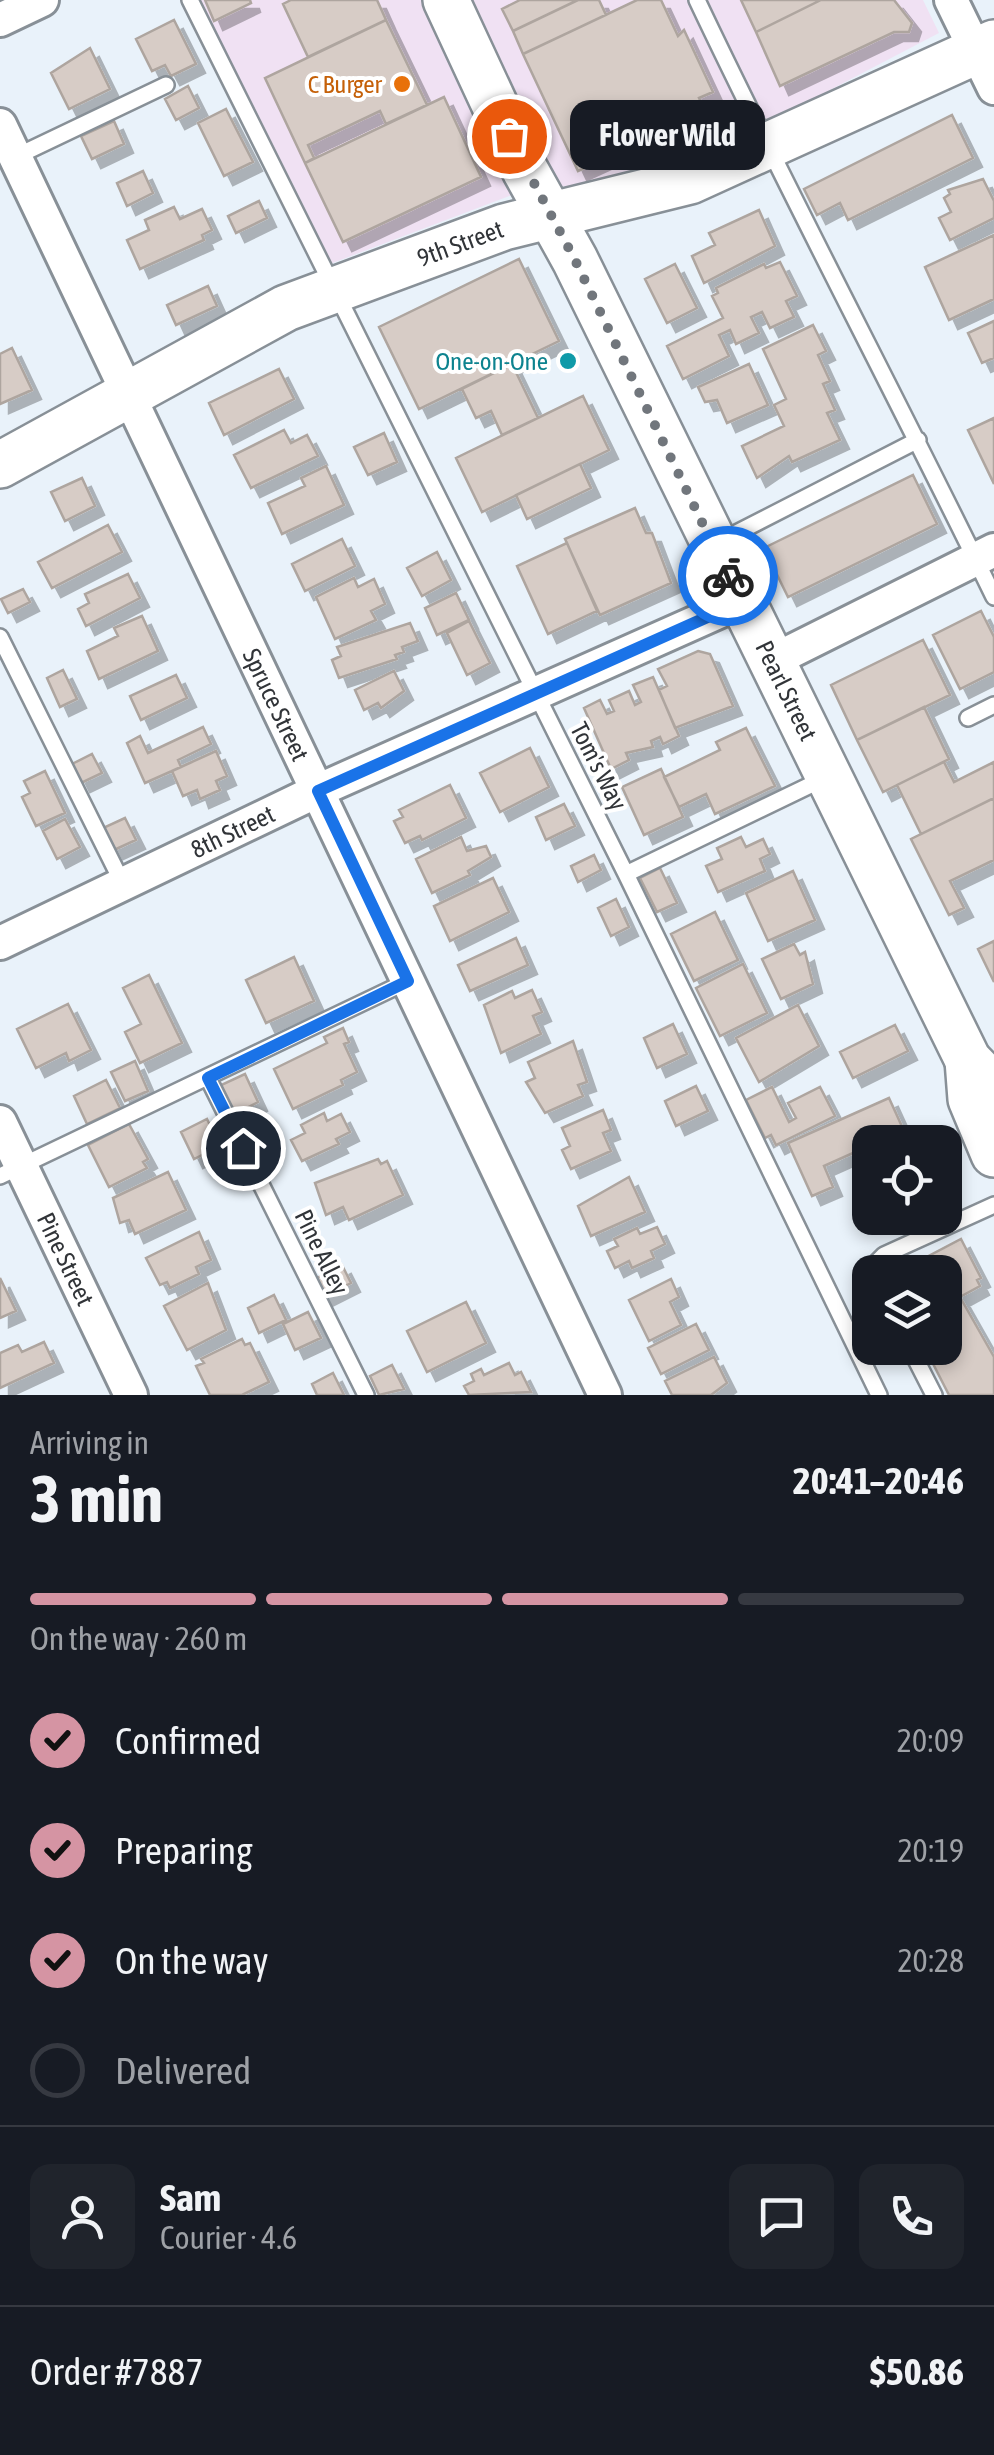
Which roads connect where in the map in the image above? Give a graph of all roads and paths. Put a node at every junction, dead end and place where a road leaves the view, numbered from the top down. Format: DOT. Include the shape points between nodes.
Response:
graph roads {
  1 [pos="42,0"];
  2 [pos="190,0"];
  3 [pos="446,0"];
  4 [pos="698,0"];
  5 [pos="951,0"];
  6 [pos="0,20"];
  7 [pos="988,61"];
  8 [pos="166,85"];
  9 [pos="0,125"];
  10 [pos="767,149"];
  11 [pos="15,157"];
  12 [pos="553,215"];
  13 [pos="333,289"];
  14 [pos="128,394"];
  15 [pos="918,440"];
  16 [pos="0,465"];
  17 [pos="713,545"];
  18 [pos="985,554"];
  19 [pos="994,597"];
  20 [pos="741,602"];
  21 [pos="0,637"];
  22 [pos="772,661"];
  23 [pos="536,695"];
  24 [pos="994,705"];
  25 [pos="968,718"];
  26 [pos="829,776"];
  27 [pos="318,791"];
  28 [pos="626,874"];
  29 [pos="123,884"];
  30 [pos="0,943"];
  31 [pos="408,981"];
  32 [pos="985,1067"];
  33 [pos="208,1078"];
  34 [pos="0,1122"];
  35 [pos="994,1154"];
  36 [pos="10,1170"];
  37 [pos="994,1205"];
  38 [pos="884,1255"];
  39 [pos="919,1365"];
  40 [pos="131,1395"];
  41 [pos="366,1395"];
  42 [pos="605,1395"];
  43 [pos="879,1395"];
  44 [pos="934,1395"];
  1 -- 6 [label="street"];
  2 -- 13 [label="lane, Tom's Way"];
  3 -- 12 [label="street, Pearl Street" via="525,170"];
  4 -- 10 [label="lane"];
  5 -- 7 [label="street"];
  7 -- 10 [label="street, 9th Street"];
  8 -- 11 [label="lane"];
  9 -- 11 [label="street, Spruce Street"];
  10 -- 12 [label="street, 9th Street" via="690,181"];
  10 -- 15 [label="lane"];
  11 -- 14 [label="street, Spruce Street"];
  12 -- 13 [label="street, 9th Street"];
  12 -- 17 [label="street, Pearl Street"];
  13 -- 14 [label="street, 9th Street"];
  13 -- 23 [label="lane, Tom's Way"];
  14 -- 16 [label="street, 9th Street"];
  14 -- 27 [label="street, Spruce Street"];
  15 -- 17 [label="lane"];
  15 -- 18 [label="lane"];
  17 -- 20 [label="street, Pearl Street"];
  18 -- 19 [label="lane"];
  18 -- 22 [label="street"];
  20 -- 22 [label="street, Pearl Street"];
  20 -- 23 [label="street, 8th Street"];
  21 -- 29 [label="lane"];
  22 -- 26 [label="street, Pearl Street"];
  23 -- 27 [label="street, 8th Street"];
  23 -- 28 [label="lane, Tom's Way"];
  24 -- 25 [label="lane"];
  26 -- 28 [label="lane"];
  26 -- 32 [label="street, Pearl Street"];
  27 -- 29 [label="street, 8th Street"];
  27 -- 31 [label="street, Spruce Street"];
  28 -- 43 [label="lane, Tom's Way"];
  29 -- 30 [label="street, 8th Street"];
  31 -- 33 [label="lane"];
  31 -- 42 [label="street, Spruce Street"];
  32 -- 35 [label="street, Pearl Street" via="970,1099"];
  33 -- 36 [label="lane"];
  33 -- 41 [label="lane, Pine Alley"];
  34 -- 36 [label="street, Pine Street"];
  36 -- 40 [label="street, Pine Street"];
  37 -- 38 [label="lane"];
  39 -- 44 [label="lane"];
}
